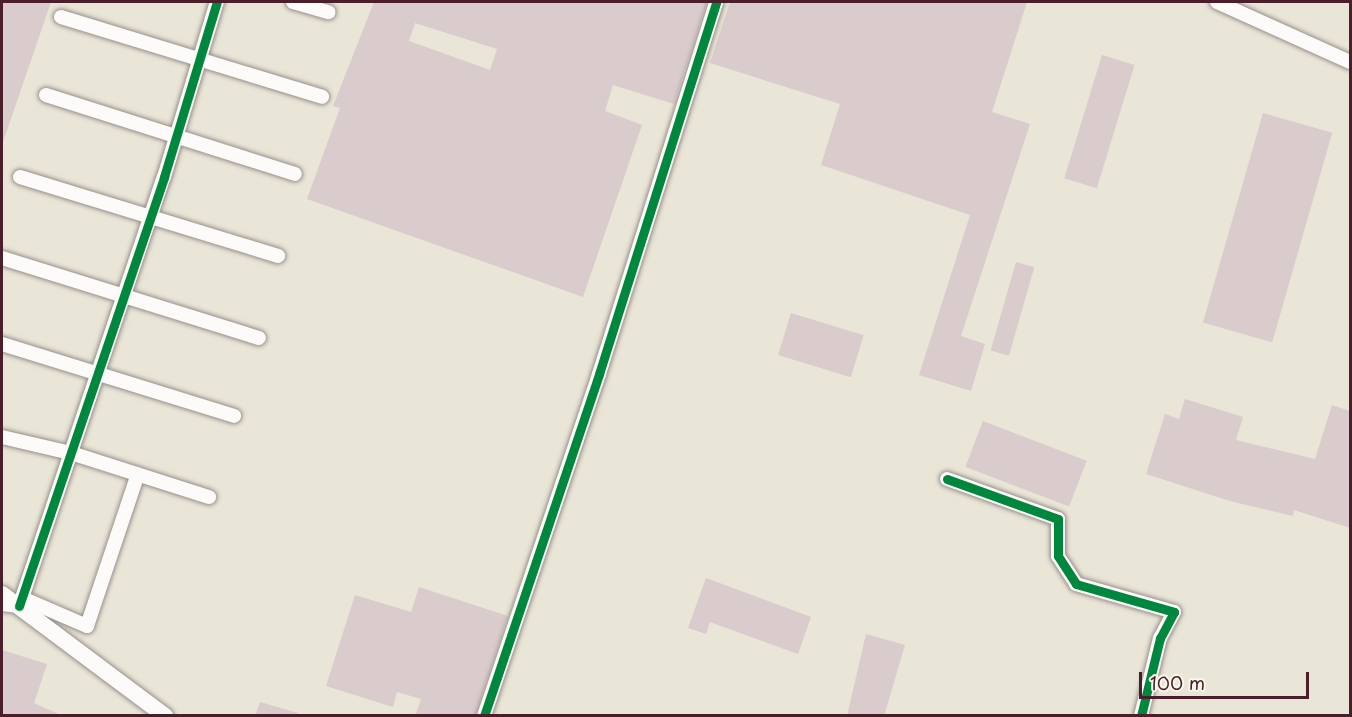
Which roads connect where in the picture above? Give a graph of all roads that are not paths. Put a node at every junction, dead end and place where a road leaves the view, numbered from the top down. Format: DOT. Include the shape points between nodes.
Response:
graph roads {
  1 [pos="217,2"];
  2 [pos="293,2"];
  3 [pos="716,2"];
  4 [pos="1217,2"];
  5 [pos="329,12"];
  6 [pos="61,16"];
  7 [pos="200,58"];
  8 [pos="1350,62"];
  9 [pos="46,95"];
  10 [pos="322,97"];
  11 [pos="176,138"];
  12 [pos="295,174"];
  13 [pos="20,177"];
  14 [pos="150,216"];
  15 [pos="278,256"];
  16 [pos="2,258"];
  17 [pos="124,296"];
  18 [pos="260,338"];
  19 [pos="2,344"];
  20 [pos="98,373"];
  21 [pos="234,416"];
  22 [pos="2,436"];
  23 [pos="71,453"];
  24 [pos="138,474"];
  25 [pos="947,479"];
  26 [pos="209,496"];
  27 [pos="2,585"];
  28 [pos="2,594"];
  29 [pos="20,602"];
  30 [pos="2,604"];
  31 [pos="165,716"];
  32 [pos="484,716"];
  33 [pos="1141,716"];
  1 -- 7 [label="street"];
  2 -- 5 [label="street"];
  3 -- 32 [label="street" via="599,374"];
  4 -- 8 [label="street"];
  6 -- 7 [label="street"];
  7 -- 10 [label="street"];
  7 -- 11 [label="street"];
  9 -- 11 [label="street"];
  11 -- 12 [label="street"];
  11 -- 14 [label="street"];
  13 -- 14 [label="street"];
  14 -- 15 [label="street"];
  14 -- 17 [label="street"];
  16 -- 17 [label="street"];
  17 -- 18 [label="street"];
  17 -- 20 [label="street"];
  19 -- 20 [label="street"];
  20 -- 21 [label="street"];
  20 -- 23 [label="street"];
  22 -- 23 [label="street"];
  23 -- 24 [label="street"];
  23 -- 29 [label="street"];
  24 -- 26 [label="street"];
  24 -- 29 [label="street" via="87,626"];
  25 -- 33 [label="street" via="1058,519 1058,556 1076,584 1174,612 1160,638"];
  27 -- 29 [label="street"];
  28 -- 29 [label="street"];
  29 -- 30 [label="street"];
  29 -- 31 [label="street"];
}
